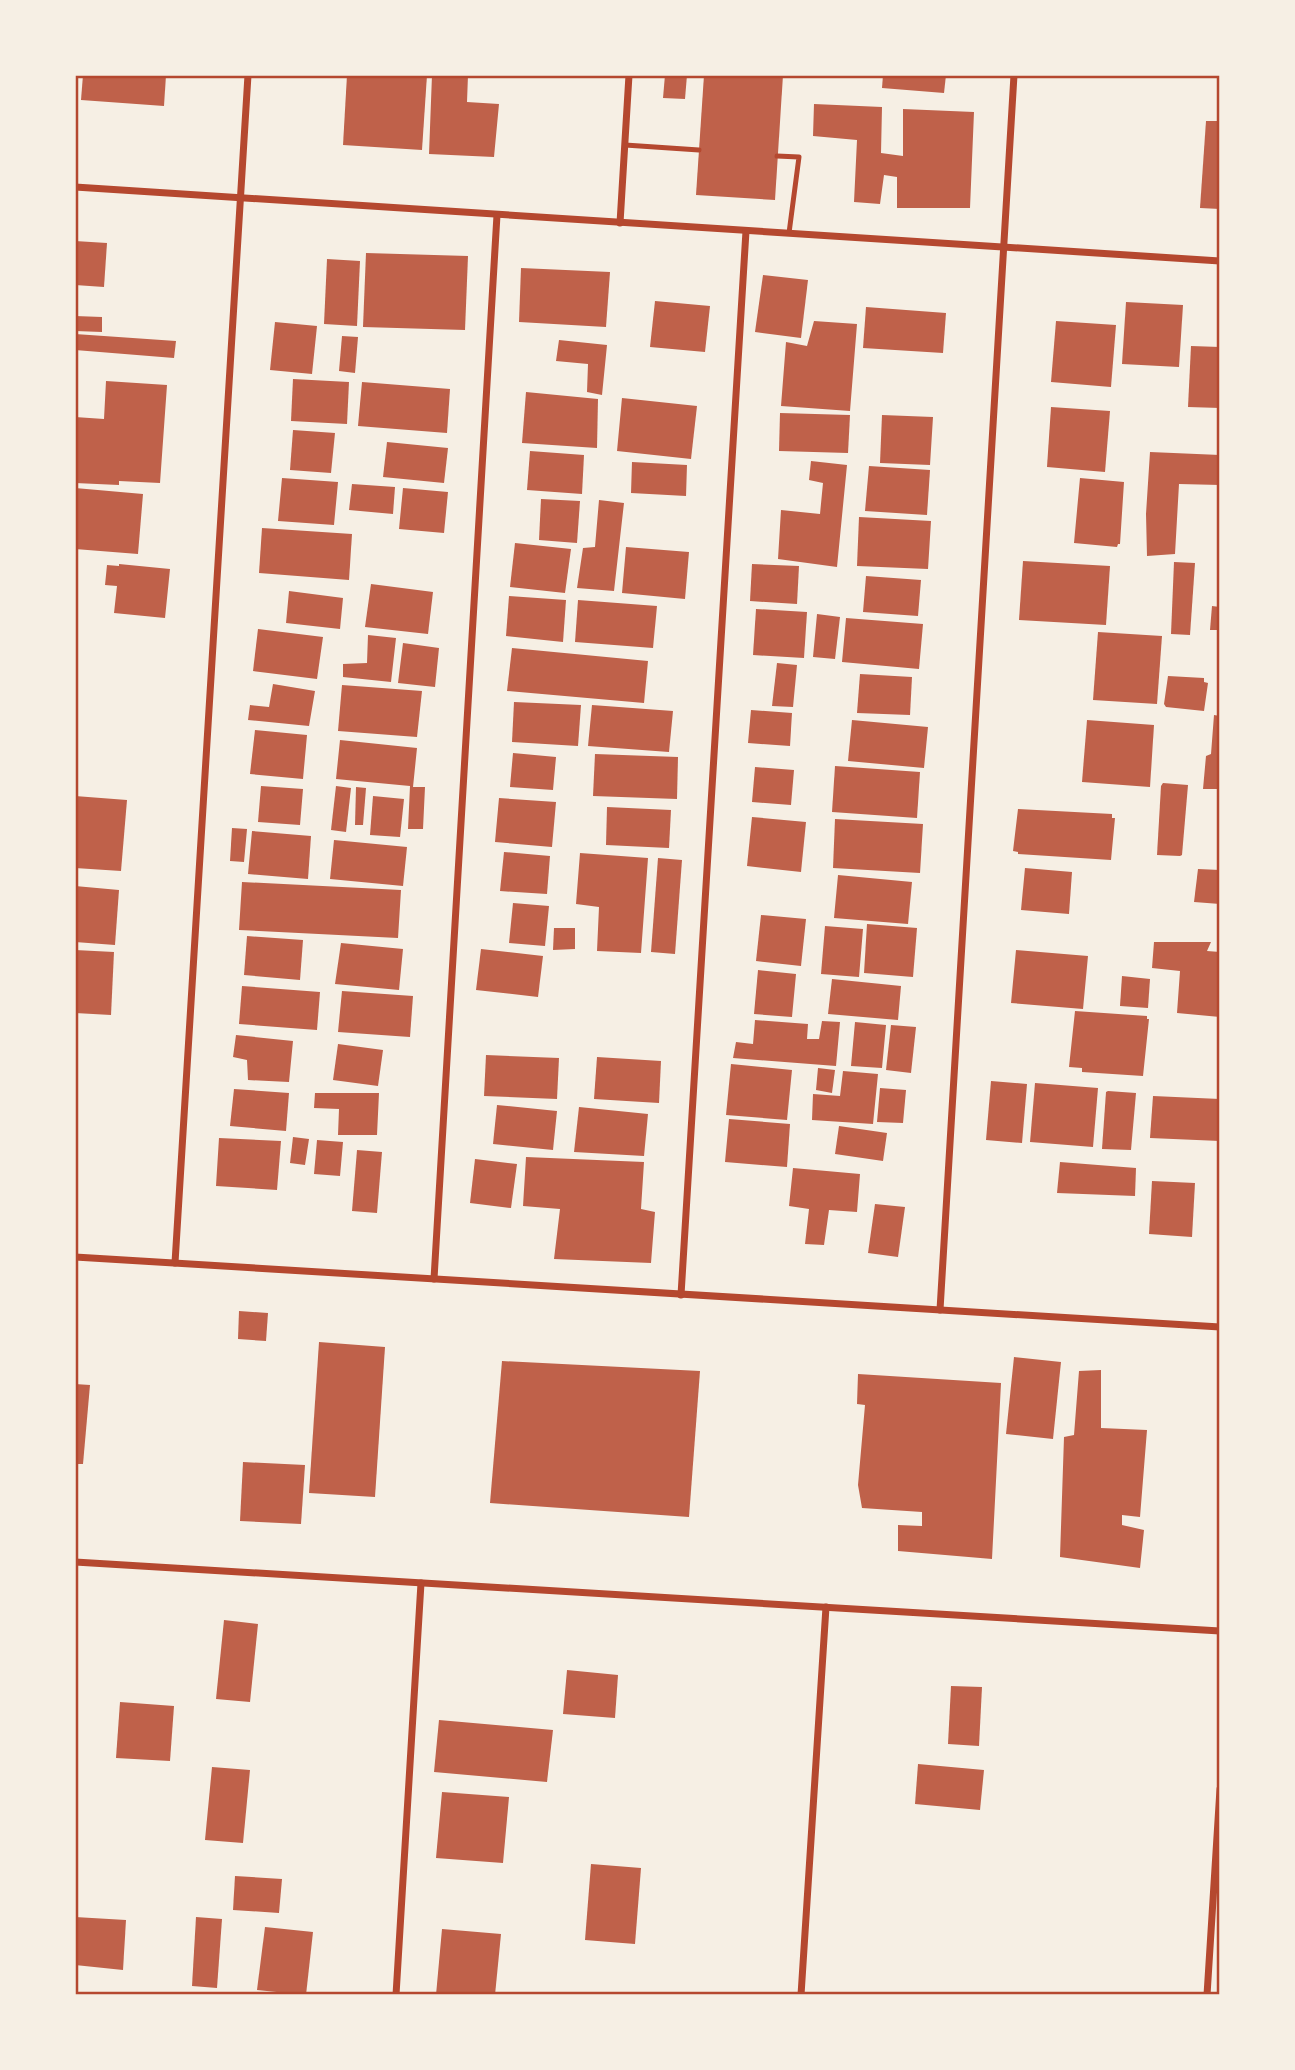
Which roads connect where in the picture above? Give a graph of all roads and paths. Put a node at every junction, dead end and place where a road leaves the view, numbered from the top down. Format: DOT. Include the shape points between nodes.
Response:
graph roads {
  1 [pos="248,75"];
  2 [pos="629,75"];
  3 [pos="1014,75"];
  4 [pos="625,145"];
  5 [pos="699,150"];
  6 [pos="777,156"];
  7 [pos="75,187"];
  8 [pos="240,198"];
  9 [pos="497,215"];
  10 [pos="621,223"];
  11 [pos="746,231"];
  12 [pos="789,233"];
  13 [pos="1004,248"];
  14 [pos="1220,261"];
  15 [pos="75,1257"];
  16 [pos="175,1264"];
  17 [pos="435,1279"];
  18 [pos="681,1294"];
  19 [pos="940,1310"];
  20 [pos="1220,1327"];
  21 [pos="75,1562"];
  22 [pos="421,1583"];
  23 [pos="825,1607"];
  24 [pos="1220,1631"];
  25 [pos="1220,1789"];
  26 [pos="396,1995"];
  27 [pos="801,1995"];
  28 [pos="1208,1995"];
  1 -- 8 [label="street"];
  2 -- 4 [label="street"];
  3 -- 13 [label="street"];
  4 -- 5 [label="lane"];
  4 -- 10 [label="street"];
  6 -- 12 [label="lane" via="799,157"];
  7 -- 8 [label="street"];
  8 -- 9 [label="street"];
  8 -- 16 [label="street"];
  9 -- 10 [label="street"];
  9 -- 17 [label="street"];
  10 -- 11 [label="street"];
  11 -- 12 [label="street"];
  11 -- 18 [label="street"];
  12 -- 13 [label="street"];
  13 -- 14 [label="street"];
  13 -- 19 [label="street"];
  15 -- 16 [label="street"];
  16 -- 17 [label="street"];
  17 -- 18 [label="street"];
  18 -- 19 [label="street"];
  19 -- 20 [label="street"];
  21 -- 22 [label="street"];
  22 -- 23 [label="street"];
  22 -- 26 [label="street"];
  23 -- 24 [label="street"];
  23 -- 27 [label="street"];
  25 -- 28 [label="street"];
}
